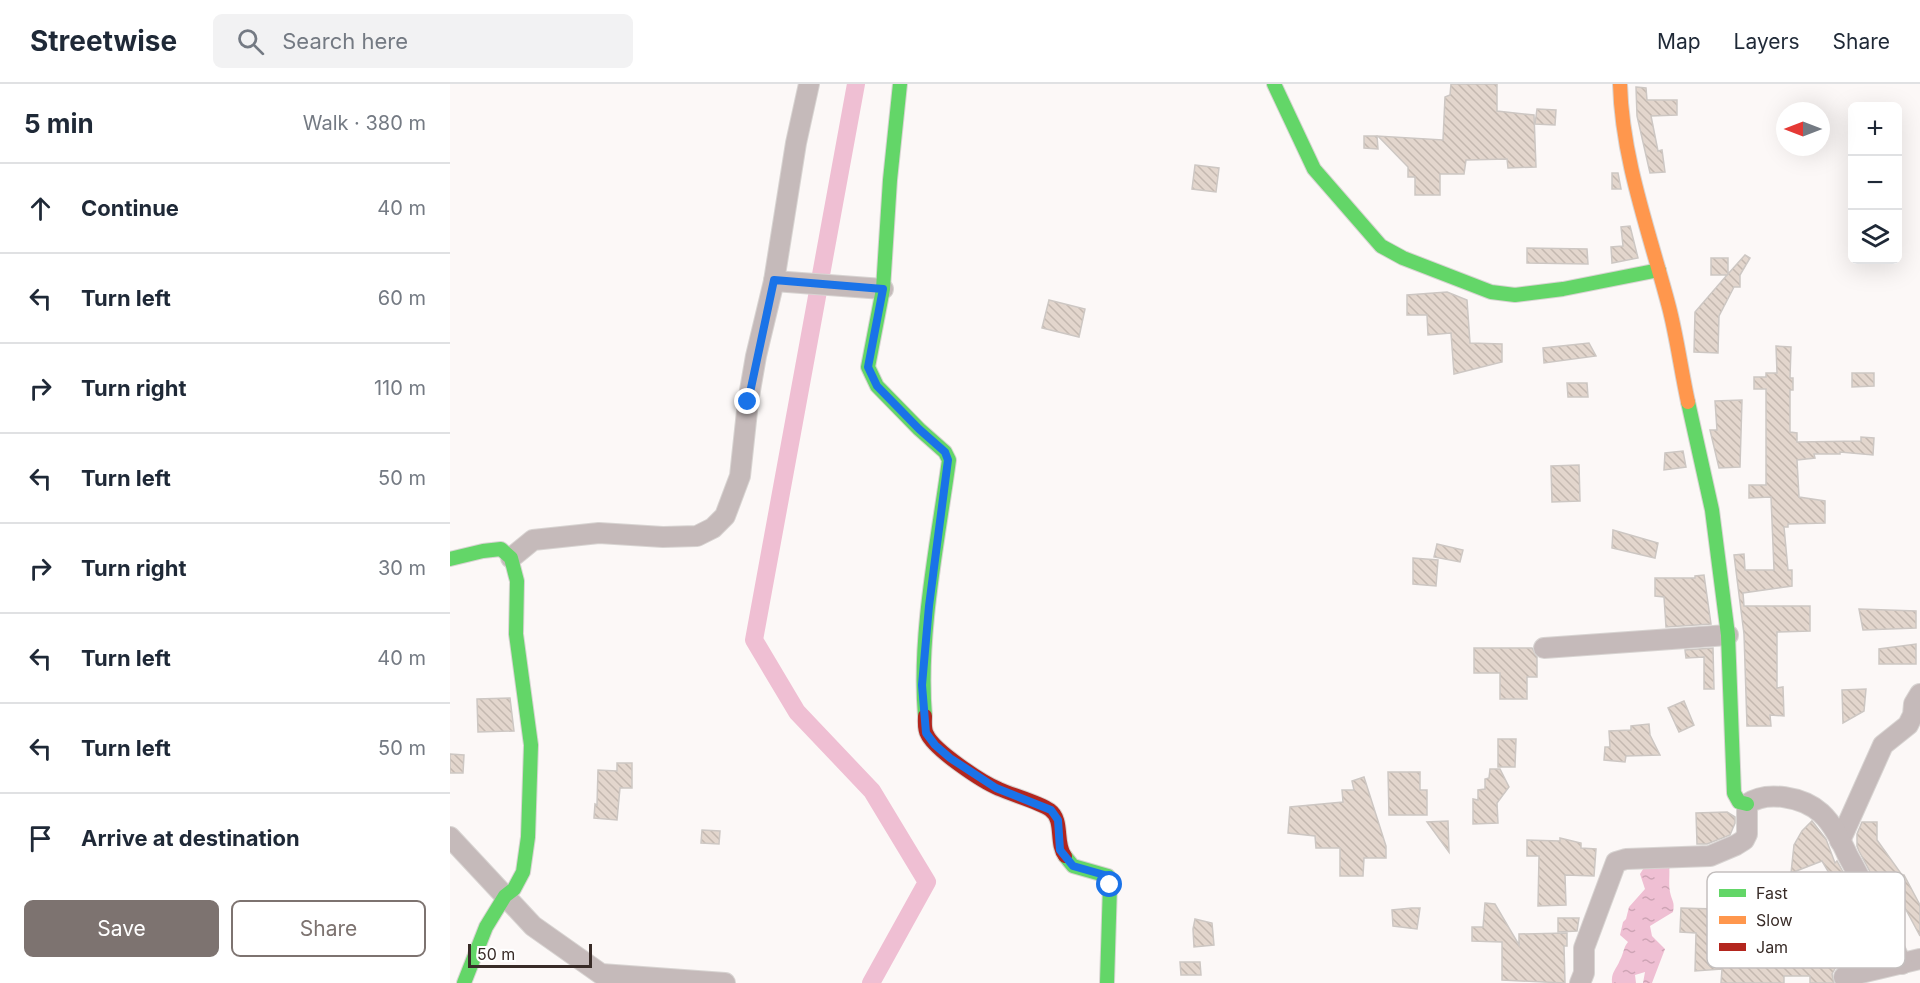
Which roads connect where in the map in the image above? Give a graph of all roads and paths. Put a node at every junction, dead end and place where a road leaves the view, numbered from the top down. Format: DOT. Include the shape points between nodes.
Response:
graph roads {
  1 [pos="809,84"];
  2 [pos="900,84"];
  3 [pos="1274,84"];
  4 [pos="1620,84"];
  5 [pos="1659,270"];
  6 [pos="774,280"];
  7 [pos="883,289"];
  8 [pos="511,558"];
  9 [pos="450,559"];
  10 [pos="1728,636"];
  11 [pos="1544,648"];
  12 [pos="1920,694"];
  13 [pos="1747,804"];
  14 [pos="450,837"];
  15 [pos="1840,841"];
  16 [pos="1858,872"];
  17 [pos="505,896"];
  18 [pos="1884,968"];
  19 [pos="1844,977"];
  20 [pos="464,983"];
  21 [pos="725,983"];
  22 [pos="1107,983"];
  23 [pos="1580,983"];
  1 -- 6 [label="street"];
  2 -- 7 [label="street"];
  3 -- 5 [label="street" via="1314,169 1381,246 1403,258 1491,291 1515,295"];
  4 -- 5 [label="street" via="1621,118"];
  5 -- 10 [label="street" via="1712,510"];
  6 -- 7 [label="street"];
  6 -- 8 [label="street" via="748,402 740,476 725,516 697,536 599,533 533,540"];
  7 -- 22 [label="street" via="868,367 877,386 945,452 948,460 922,685 926,733 950,758 996,788 1051,810 1058,820 1060,850 1073,866 1108,876"];
  8 -- 9 [label="street" via="501,549"];
  8 -- 17 [label="street" via="517,581 516,634 529,720 531,770 523,872"];
  10 -- 11 [label="street"];
  10 -- 13 [label="street" via="1734,793 1739,802"];
  12 -- 15 [label="street" via="1908,725 1882,745"];
  13 -- 15 [label="street" via="1773,796 1809,805 1826,819"];
  13 -- 23 [label="street" via="1747,834 1736,845 1710,856 1616,862 1584,948"];
  14 -- 17 [label="street"];
  15 -- 16 [label="street"];
  17 -- 20 [label="street" via="486,927"];
  17 -- 21 [label="street" via="533,926 601,974"];
  18 -- 19 [label="street"];
}
